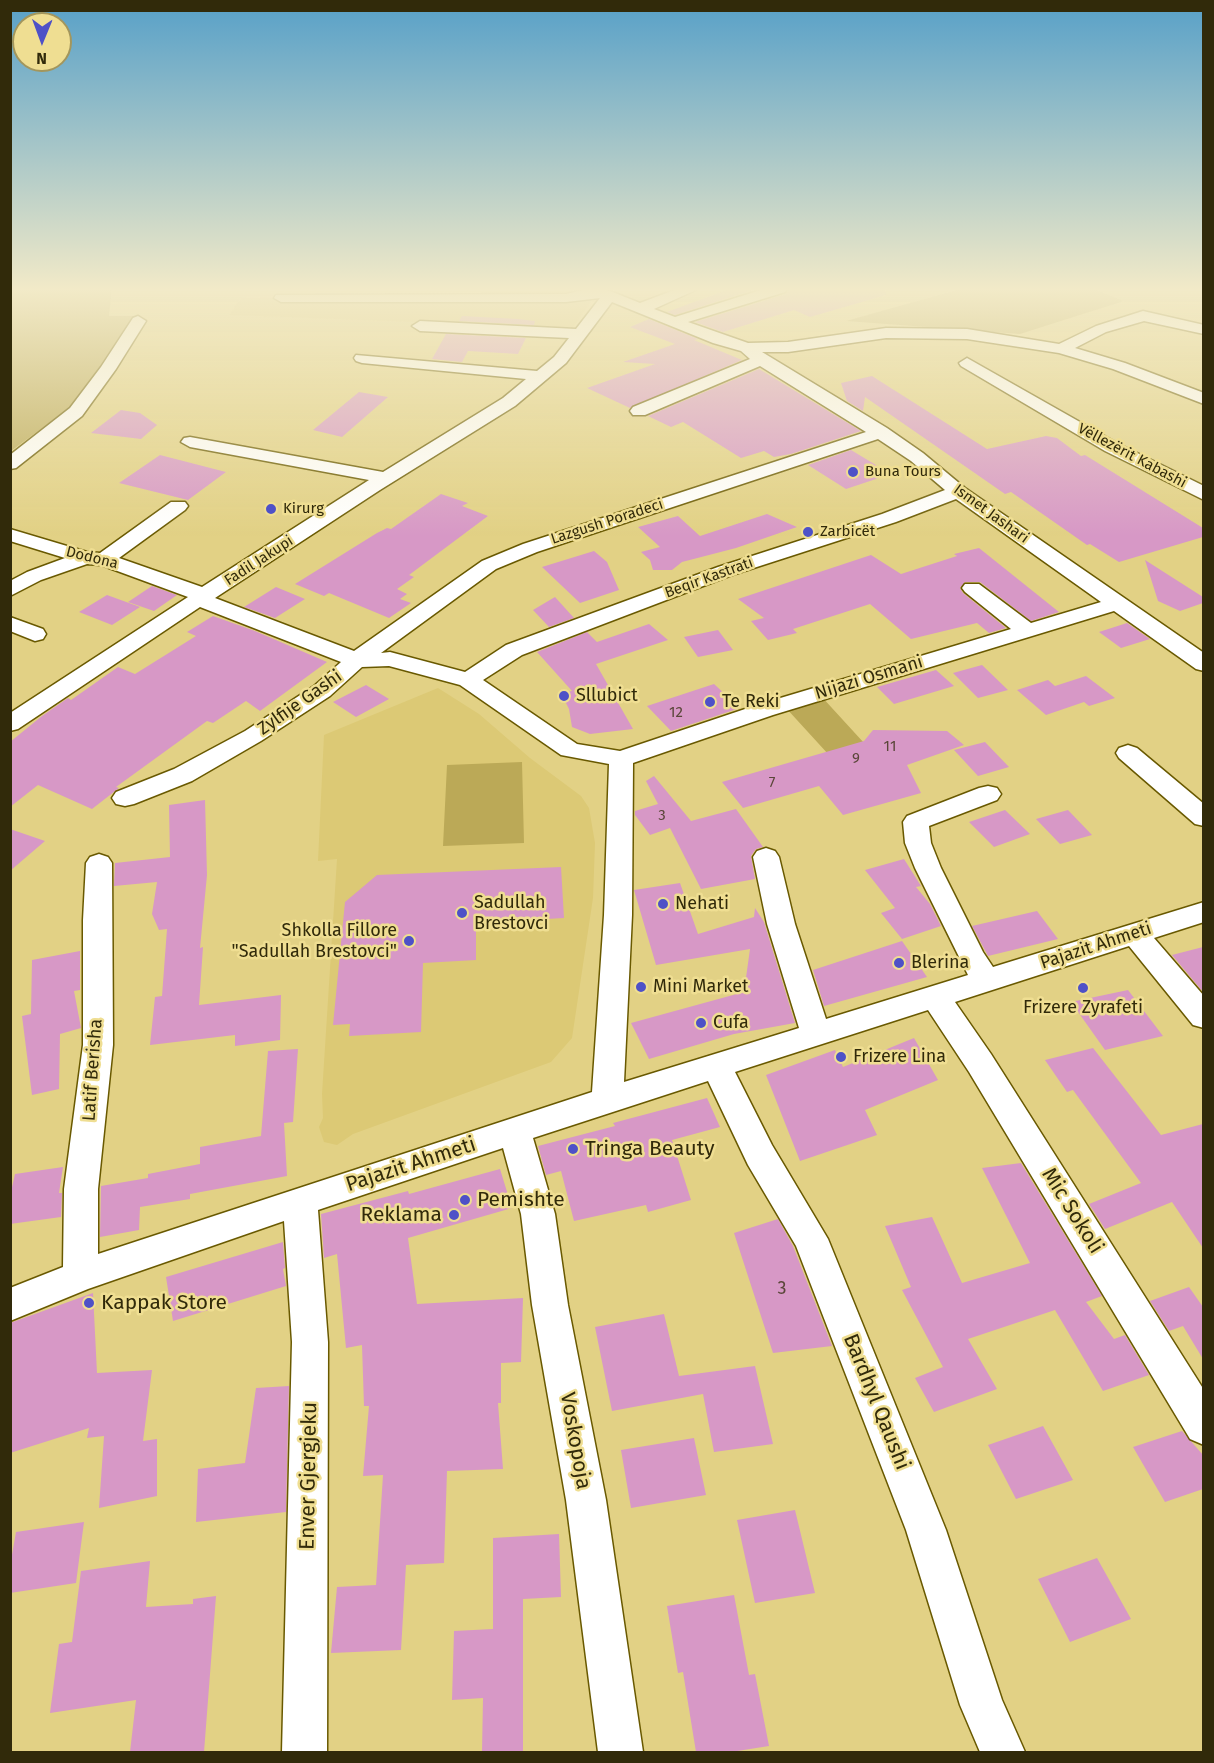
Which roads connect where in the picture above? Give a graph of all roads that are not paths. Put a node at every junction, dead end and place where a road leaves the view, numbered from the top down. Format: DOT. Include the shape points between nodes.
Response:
graph roads {
  1 [pos="106,371"];
  2 [pos="494,371"];
  3 [pos="547,371"];
  4 [pos="719,371"];
  5 [pos="782,371"];
  6 [pos="981,371"];
  7 [pos="1132,371"];
  8 [pos="541,376"];
  9 [pos="1203,399"];
  10 [pos="639,411"];
  11 [pos="881,432"];
  12 [pos="190,442"];
  13 [pos="10,464"];
  14 [pos="387,478"];
  15 [pos="958,492"];
  16 [pos="1203,494"];
  17 [pos="178,506"];
  18 [pos="10,535"];
  19 [pos="95,559"];
  20 [pos="972,588"];
  21 [pos="10,590"];
  22 [pos="204,598"];
  23 [pos="1119,603"];
  24 [pos="10,622"];
  25 [pos="1029,631"];
  26 [pos="35,634"];
  27 [pos="356,660"];
  28 [pos="1203,664"];
  29 [pos="468,680"];
  30 [pos="10,724"];
  31 [pos="1128,753"];
  32 [pos="621,759"];
  33 [pos="988,794"];
  34 [pos="125,798"];
  35 [pos="1203,818"];
  36 [pos="766,857"];
  37 [pos="99,863"];
  38 [pos="1203,912"];
  39 [pos="1134,933"];
  40 [pos="988,982"];
  41 [pos="936,998"];
  42 [pos="1203,1017"];
  43 [pos="816,1035"];
  44 [pos="716,1066"];
  45 [pos="607,1100"];
  46 [pos="515,1132"];
  47 [pos="300,1201"];
  48 [pos="81,1276"];
  49 [pos="10,1305"];
  50 [pos="1203,1426"];
  51 [pos="305,1752"];
  52 [pos="621,1752"];
  53 [pos="1003,1752"];
  1 -- 13 [label="street" via="76,412"];
  2 -- 8 [label="street"];
  3 -- 8 [label="street, Fadil Jakupi"];
  4 -- 10 [label="street"];
  5 -- 11 [label="street, Ismet Jashari"];
  6 -- 16 [label="street, Vëllezërit Kabashi" via="1111,447"];
  7 -- 9 [label="street"];
  8 -- 14 [label="street, Fadil Jakupi" via="509,402"];
  11 -- 15 [label="street, Ismet Jashari"];
  11 -- 27 [label="street, Lazgush Poradeci" via="489,564"];
  12 -- 14 [label="street"];
  14 -- 22 [label="street, Fadil Jakupi"];
  15 -- 23 [label="street, Ismet Jashari"];
  15 -- 29 [label="street, Beqir Kastrati" via="725,571 514,650"];
  17 -- 19 [label="street"];
  18 -- 19 [label="street, Dodona"];
  19 -- 21 [label="street" via="34,576"];
  19 -- 22 [label="street, Dodona"];
  20 -- 25 [label="street"];
  22 -- 27 [label="street, Zylfije Gashi"];
  22 -- 30 [label="street, Fadil Jakupi"];
  23 -- 25 [label="street, Nijazi Osmani"];
  23 -- 28 [label="street, Ismet Jashari"];
  24 -- 26 [label="street"];
  25 -- 32 [label="street, Nijazi Osmani" via="765,710"];
  27 -- 29 [label="street, Nijazi Osmani" via="390,659"];
  27 -- 34 [label="street, Zylfije Gashi" via="322,691 253,736 183,775"];
  29 -- 32 [label="street, Nijazi Osmani" via="570,750"];
  31 -- 35 [label="street"];
  32 -- 45 [label="street" via="618,915"];
  33 -- 40 [label="street" via="916,822 918,843 928,868 971,957"];
  36 -- 43 [label="street" via="781,924"];
  37 -- 48 [label="street, Latif Berisha" via="98,1046 81,1189"];
  38 -- 39 [label="street, Pajazit Ahmeti"];
  39 -- 40 [label="street, Pajazit Ahmeti"];
  39 -- 42 [label="street"];
  40 -- 41 [label="street, Pajazit Ahmeti"];
  41 -- 43 [label="street, Pajazit Ahmeti"];
  41 -- 50 [label="street, Mic Sokoli"];
  43 -- 44 [label="street, Pajazit Ahmeti"];
  44 -- 45 [label="street, Pajazit Ahmeti"];
  44 -- 53 [label="street, Bardhyl Qaushi" via="760,1155 811,1239 927,1530 982,1705"];
  45 -- 46 [label="street, Pajazit Ahmeti"];
  46 -- 47 [label="street, Pajazit Ahmeti"];
  46 -- 52 [label="street, Voskopoja" via="538,1214 550,1305 586,1500"];
  47 -- 48 [label="street, Pajazit Ahmeti"];
  47 -- 51 [label="street, Enver Gjergjeku" via="310,1342"];
  48 -- 49 [label="street, Pajazit Ahmeti"];
}
